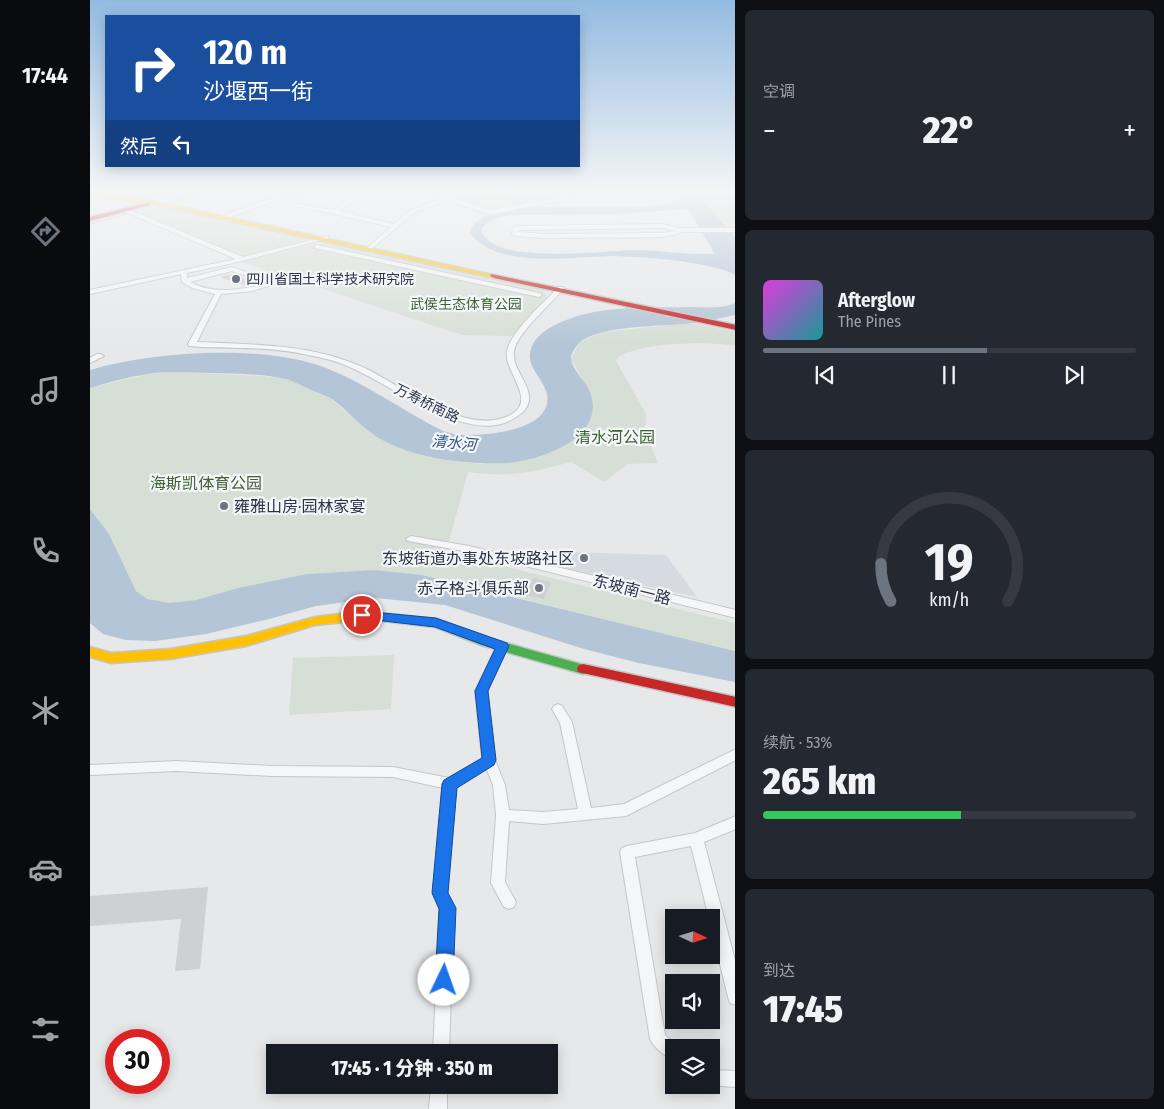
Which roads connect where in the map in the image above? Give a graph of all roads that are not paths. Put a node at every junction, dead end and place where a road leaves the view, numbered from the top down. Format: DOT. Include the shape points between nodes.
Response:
graph roads {
  1 [pos="203,243"];
  2 [pos="314,243"];
  3 [pos="330,243"];
  4 [pos="381,243"];
  5 [pos="374,252"];
  6 [pos="242,259"];
  7 [pos="184,272"];
  8 [pos="184,281"];
  9 [pos="560,289"];
  10 [pos="90,292"];
  11 [pos="220,292"];
  12 [pos="539,295"];
  13 [pos="729,325"];
  14 [pos="100,356"];
  15 [pos="90,361"];
  16 [pos="411,539"];
  17 [pos="735,614"];
  18 [pos="502,646"];
  19 [pos="90,652"];
  20 [pos="735,702"];
  21 [pos="558,709"];
  22 [pos="735,754"];
  23 [pos="489,760"];
  24 [pos="90,770"];
  25 [pos="450,784"];
  26 [pos="586,814"];
  27 [pos="503,816"];
  28 [pos="735,822"];
  29 [pos="696,839"];
  30 [pos="509,902"];
  31 [pos="735,997"];
  32 [pos="441,1044"];
  33 [pos="665,1045"];
  34 [pos="720,1078"];
  35 [pos="735,1079"];
  36 [pos="439,1094"];
  37 [pos="438,1109"];
  1 -- 6 [label="street"];
  2 -- 6 [label="street"];
  3 -- 5 [label="street"];
  4 -- 5 [label="street"];
  5 -- 9 [label="street"];
  5 -- 12 [label="street"];
  6 -- 7 [label="street"];
  7 -- 8 [label="street"];
  7 -- 10 [label="street"];
  8 -- 11 [label="street" via="195,289"];
  8 -- 11 [label="street" via="232,269 276,283 251,291"];
  9 -- 11 [label="street, 万寿桥南路" via="517,338 510,351 510,364 526,394 526,403 519,412 494,423 462,421 445,415 366,371 318,354 288,348 192,344"];
  9 -- 13 [label="street"];
  14 -- 15 [label="street"];
  16 -- 17 [label="street, 东坡南一路"];
  18 -- 19 [label="street" via="436,623 362,615 315,621 246,640 170,654 111,658"];
  18 -- 20 [label="street" via="573,667"];
  18 -- 23 [label="street" via="481,691"];
  21 -- 26 [label="street" via="566,722"];
  22 -- 26 [label="street" via="626,810"];
  23 -- 25 [label="street"];
  23 -- 27 [label="street" via="500,785"];
  24 -- 25 [label="street" via="176,766 393,772"];
  25 -- 32 [label="street" via="440,893 447,908"];
  26 -- 27 [label="street" via="543,818"];
  27 -- 30 [label="street" via="498,883"];
  28 -- 29 [label="street"];
  29 -- 31 [label="street"];
  29 -- 33 [label="street" via="627,852 658,1039"];
  34 -- 35 [label="street"];
  36 -- 37 [label="street"];
}
